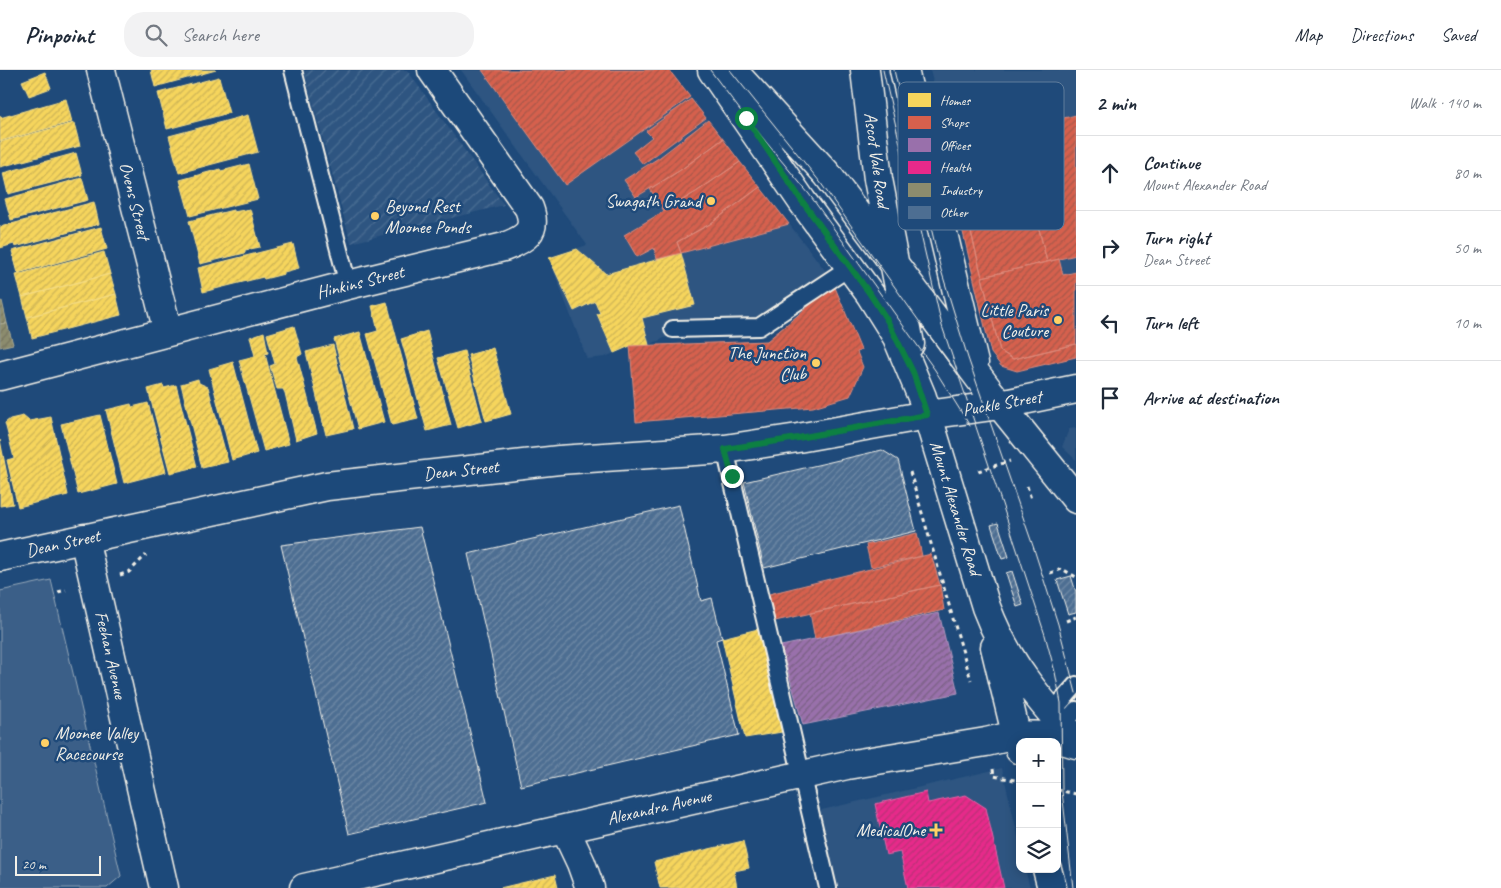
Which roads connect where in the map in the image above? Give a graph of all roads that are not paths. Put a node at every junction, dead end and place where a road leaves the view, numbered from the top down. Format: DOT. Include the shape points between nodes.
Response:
graph roads {
  1 [pos="101,70"];
  2 [pos="293,70"];
  3 [pos="432,70"];
  4 [pos="712,70"];
  5 [pos="732,70"];
  6 [pos="865,70"];
  7 [pos="942,230"];
  8 [pos="893,262"];
  9 [pos="850,267"];
  10 [pos="348,285"];
  11 [pos="673,329"];
  12 [pos="168,332"];
  13 [pos="0,376"];
  14 [pos="978,378"];
  15 [pos="1076,389"];
  16 [pos="1000,405"];
  17 [pos="925,406"];
  18 [pos="725,449"];
  19 [pos="1076,499"];
  20 [pos="84,538"];
  21 [pos="0,557"];
  22 [pos="986,607"];
  23 [pos="1076,685"];
  24 [pos="1068,727"];
  25 [pos="1017,738"];
  26 [pos="1041,738"];
  27 [pos="1016,743"];
  28 [pos="803,775"];
  29 [pos="565,829"];
  30 [pos="1048,873"];
  31 [pos="375,880"];
  32 [pos="164,888"];
  33 [pos="304,888"];
  34 [pos="590,888"];
  35 [pos="828,888"];
  36 [pos="1052,888"];
  1 -- 12 [label="street, Ovens Street"];
  2 -- 10 [label="lane"];
  3 -- 10 [label="street, Hinkins Street" via="524,200 532,216 531,230 523,239 504,247"];
  4 -- 9 [label="street, Mount Alexander Road"];
  5 -- 8 [label="street" via="827,174"];
  6 -- 8 [label="street, Ascot Vale Road" via="878,179"];
  7 -- 14 [label="street"];
  8 -- 14 [label="street"];
  8 -- 17 [label="street, Ascot Vale Road"];
  9 -- 11 [label="lane" via="759,326"];
  9 -- 17 [label="street, Mount Alexander Road" via="897,337"];
  10 -- 12 [label="street, Hinkins Street"];
  12 -- 13 [label="street, Hinkins Street"];
  14 -- 16 [label="street"];
  15 -- 16 [label="street, Puckle Street"];
  16 -- 17 [label="street, Puckle Street"];
  16 -- 19 [label="street"];
  17 -- 18 [label="street, Dean Street" via="798,438"];
  17 -- 22 [label="street, Mount Alexander Road"];
  18 -- 20 [label="street, Dean Street" via="559,460 327,486"];
  18 -- 28 [label="lane"];
  20 -- 21 [label="street, Dean Street"];
  20 -- 32 [label="street, Feehan Avenue"];
  22 -- 24 [label="street, Mount Alexander Road" via="995,631 1026,683"];
  22 -- 25 [label="street"];
  23 -- 24 [label="lane"];
  24 -- 26 [label="street"];
  27 -- 28 [label="street, Alexandra Avenue" via="986,742"];
  28 -- 29 [label="street, Alexandra Avenue"];
  28 -- 35 [label="lane"];
  29 -- 31 [label="street, Alexandra Avenue"];
  29 -- 34 [label="street"];
  30 -- 36 [label="street"];
  31 -- 33 [label="street, Alexandra Avenue"];
}
